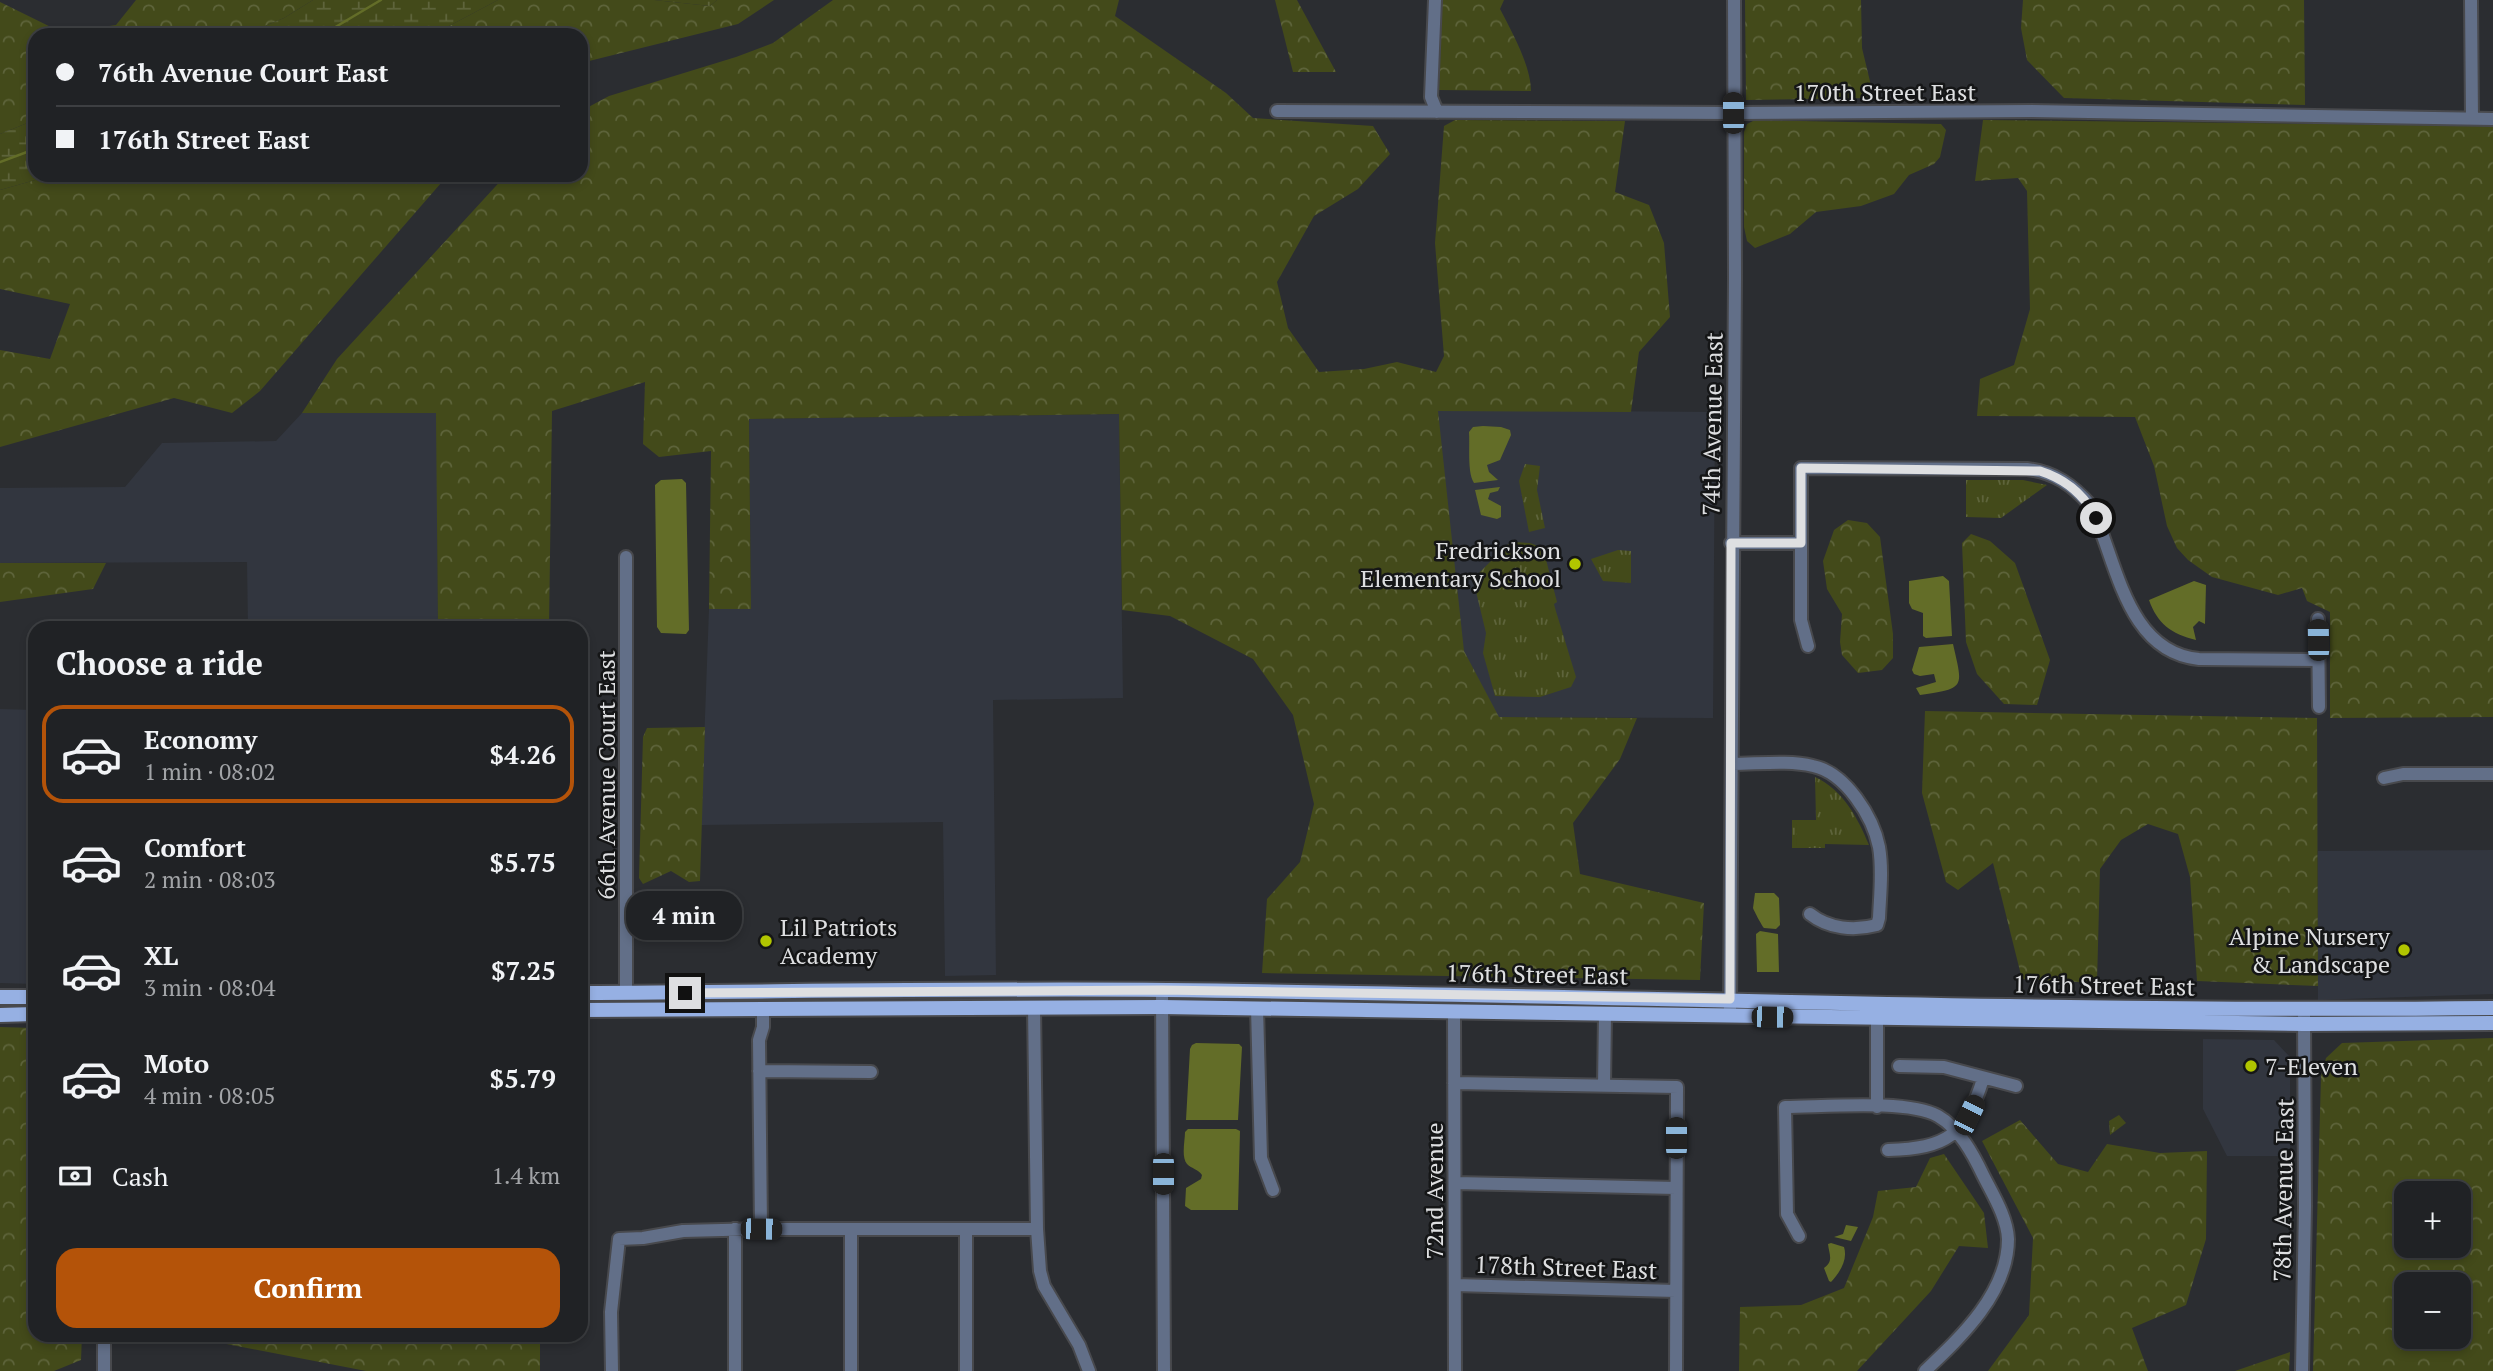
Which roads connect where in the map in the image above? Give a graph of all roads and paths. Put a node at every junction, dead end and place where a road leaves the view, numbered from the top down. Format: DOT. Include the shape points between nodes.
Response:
graph roads {
  1 [pos="1436,0"];
  2 [pos="1734,0"];
  3 [pos="2471,0"];
  4 [pos="1278,111"];
  5 [pos="1437,112"];
  6 [pos="1733,113"];
  7 [pos="2472,119"];
  8 [pos="2493,119"];
  9 [pos="1731,543"];
  10 [pos="1801,543"];
  11 [pos="626,558"];
  12 [pos="2318,619"];
  13 [pos="1808,646"];
  14 [pos="2318,660"];
  15 [pos="2319,707"];
  16 [pos="1732,764"];
  17 [pos="2493,774"];
  18 [pos="2384,778"];
  19 [pos="1810,914"];
  20 [pos="1162,990"];
  21 [pos="588,993"];
  22 [pos="626,993"];
  23 [pos="0,997"];
  24 [pos="28,997"];
  25 [pos="1730,999"];
  26 [pos="1919,1006"];
  27 [pos="1034,1007"];
  28 [pos="1162,1007"];
  29 [pos="763,1008"];
  30 [pos="1257,1008"];
  31 [pos="2493,1008"];
  32 [pos="588,1010"];
  33 [pos="1454,1011"];
  34 [pos="28,1014"];
  35 [pos="1605,1014"];
  36 [pos="0,1015"];
  37 [pos="1730,1016"];
  38 [pos="2304,1017"];
  39 [pos="1877,1018"];
  40 [pos="2493,1023"];
  41 [pos="1899,1066"];
  42 [pos="759,1071"];
  43 [pos="871,1072"];
  44 [pos="1983,1079"];
  45 [pos="1454,1083"];
  46 [pos="1604,1086"];
  47 [pos="2016,1086"];
  48 [pos="1877,1107"];
  49 [pos="1956,1132"];
  50 [pos="1888,1150"];
  51 [pos="1455,1183"];
  52 [pos="1676,1188"];
  53 [pos="1273,1190"];
  54 [pos="735,1229"];
  55 [pos="761,1229"];
  56 [pos="851,1229"];
  57 [pos="965,1229"];
  58 [pos="1037,1229"];
  59 [pos="1799,1237"];
  60 [pos="1455,1284"];
  61 [pos="1676,1291"];
  62 [pos="104,1342"];
  63 [pos="104,1371"];
  64 [pos="612,1371"];
  65 [pos="735,1371"];
  66 [pos="851,1371"];
  67 [pos="966,1371"];
  68 [pos="1089,1371"];
  69 [pos="1164,1371"];
  70 [pos="1455,1371"];
  71 [pos="1676,1371"];
  72 [pos="1925,1371"];
  73 [pos="2302,1371"];
  1 -- 5 [label="street" via="1431,97"];
  2 -- 6 [label="street, 74th Avenue East"];
  3 -- 7 [label="street"];
  4 -- 5 [label="street, 170th Street East"];
  5 -- 6 [label="street, 170th Street East"];
  6 -- 7 [label="street, 170th Street East" via="2032,111"];
  6 -- 9 [label="street, 74th Avenue East"];
  7 -- 8 [label="street, 170th Street East"];
  9 -- 10 [label="street"];
  9 -- 16 [label="street, 74th Avenue East"];
  10 -- 13 [label="street" via="1801,621"];
  10 -- 14 [label="street" via="1801,468 2040,471 2059,478 2091,506 2133,614 2161,647 2186,658"];
  11 -- 22 [label="street, 66th Avenue Court East"];
  12 -- 14 [label="street"];
  14 -- 15 [label="street"];
  16 -- 19 [label="street" via="1814,766 1830,774 1842,783 1877,837 1877,925 1833,926"];
  16 -- 25 [label="street, 74th Avenue East"];
  17 -- 18 [label="street"];
  20 -- 22 [label="main road, 176th Street East"];
  20 -- 25 [label="main road, 176th Street East"];
  20 -- 28 [label="street"];
  21 -- 22 [label="main road, 176th Street East"];
  23 -- 24 [label="main road"];
  25 -- 26 [label="main road, 176th Street East"];
  25 -- 37 [label="street, 74th Avenue East"];
  26 -- 38 [label="main road, 176th Street East"];
  26 -- 39 [label="main road" via="1884,1011"];
  27 -- 28 [label="main road, 176th Street East"];
  27 -- 29 [label="main road, 176th Street East"];
  27 -- 58 [label="street"];
  28 -- 30 [label="main road, 176th Street East"];
  28 -- 69 [label="street"];
  29 -- 32 [label="main road, 176th Street East"];
  29 -- 42 [label="street"];
  30 -- 33 [label="main road, 176th Street East"];
  30 -- 53 [label="street" via="1261,1158"];
  31 -- 38 [label="main road, 176th Street East"];
  33 -- 35 [label="main road, 176th Street East"];
  33 -- 45 [label="street, 72nd Avenue"];
  34 -- 36 [label="main road"];
  35 -- 37 [label="main road, 176th Street East"];
  35 -- 46 [label="street"];
  37 -- 39 [label="main road, 176th Street East"];
  38 -- 39 [label="main road, 176th Street East"];
  38 -- 40 [label="main road, 176th Street East"];
  38 -- 73 [label="street, 78th Avenue East"];
  39 -- 48 [label="street"];
  41 -- 44 [label="street" via="1944,1067"];
  42 -- 43 [label="street"];
  42 -- 55 [label="street"];
  44 -- 47 [label="street"];
  44 -- 49 [label="street" via="1969,1115"];
  45 -- 46 [label="street"];
  45 -- 51 [label="street, 72nd Avenue"];
  46 -- 52 [label="street" via="1677,1087"];
  48 -- 49 [label="street" via="1924,1111 1939,1116"];
  48 -- 59 [label="street" via="1785,1107 1787,1214"];
  49 -- 50 [label="street" via="1919,1149"];
  49 -- 72 [label="street" via="2002,1213 2008,1237 2006,1259 1992,1294 1961,1336"];
  51 -- 52 [label="street"];
  51 -- 60 [label="street, 72nd Avenue"];
  52 -- 61 [label="street"];
  54 -- 55 [label="street"];
  54 -- 64 [label="street" via="619,1239 611,1312"];
  54 -- 65 [label="street"];
  55 -- 56 [label="street"];
  56 -- 57 [label="street"];
  56 -- 66 [label="street"];
  57 -- 58 [label="street"];
  57 -- 67 [label="street"];
  58 -- 68 [label="street" via="1044,1286"];
  60 -- 61 [label="street, 178th Street East"];
  60 -- 70 [label="street, 72nd Avenue"];
  61 -- 71 [label="street"];
  62 -- 63 [label="street"];
}
